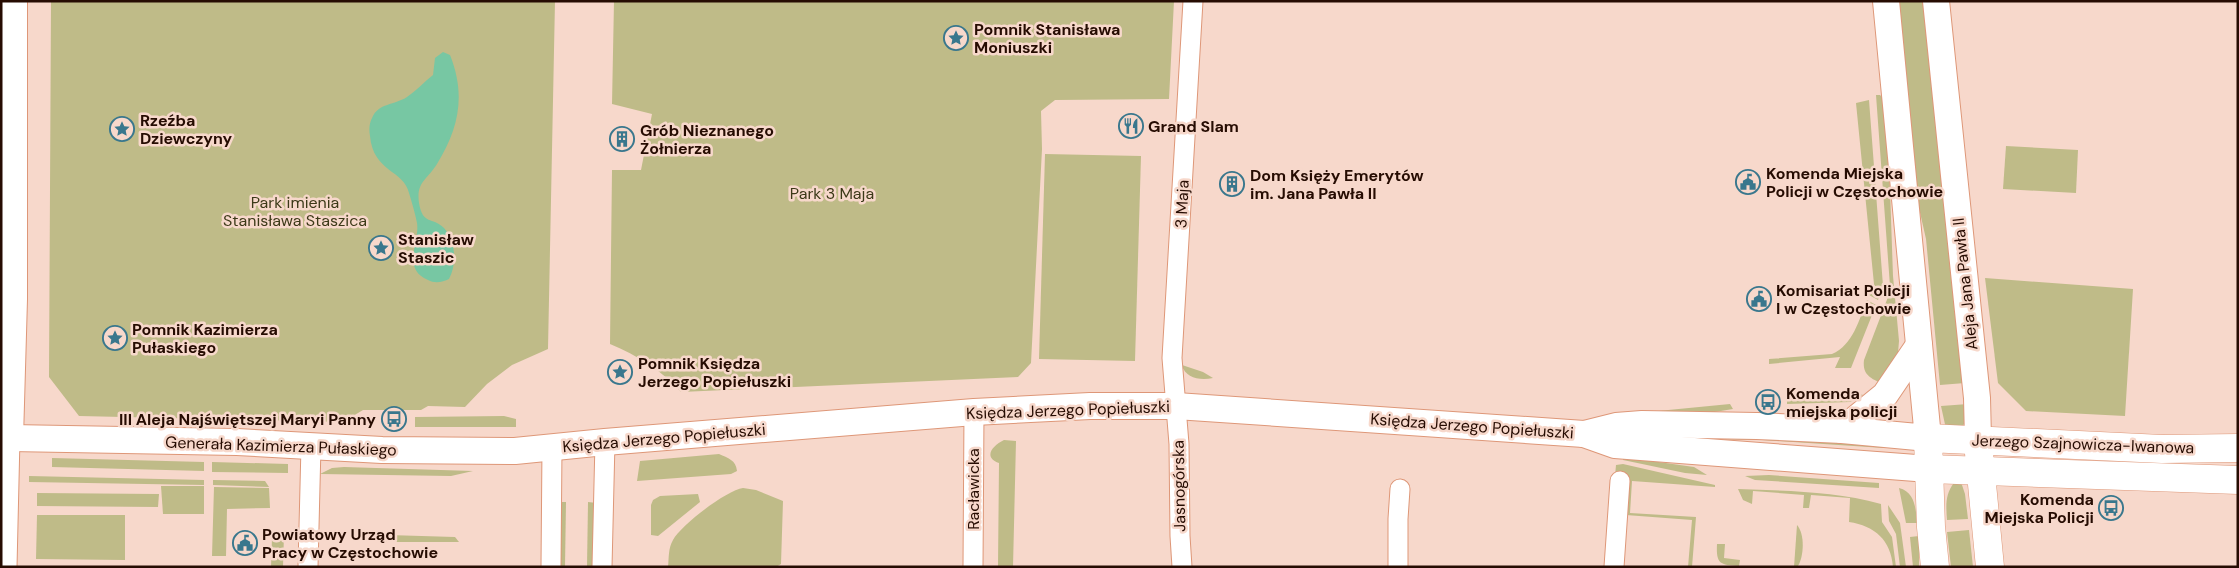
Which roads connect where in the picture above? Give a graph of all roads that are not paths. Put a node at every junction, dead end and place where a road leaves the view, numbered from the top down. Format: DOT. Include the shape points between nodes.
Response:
graph roads {
  1 [pos="14,1"];
  2 [pos="1193,1"];
  3 [pos="1886,1"];
  4 [pos="1936,1"];
  5 [pos="1919,345"];
  6 [pos="1176,406"];
  7 [pos="974,412"];
  8 [pos="1842,430"];
  9 [pos="1584,434"];
  10 [pos="4,438"];
  11 [pos="1928,438"];
  12 [pos="1978,439"];
  13 [pos="605,442"];
  14 [pos="311,446"];
  15 [pos="552,447"];
  16 [pos="2238,448"];
  17 [pos="1929,468"];
  18 [pos="1980,472"];
  19 [pos="2238,480"];
  20 [pos="1620,482"];
  21 [pos="1400,489"];
  22 [pos="7,567"];
  23 [pos="308,567"];
  24 [pos="551,567"];
  25 [pos="602,567"];
  26 [pos="973,567"];
  27 [pos="1182,567"];
  28 [pos="1398,567"];
  29 [pos="1614,567"];
  30 [pos="1936,567"];
  31 [pos="1990,567"];
  1 -- 10 [label="main road" via="14,299"];
  2 -- 6 [label="street, 3 Maja" via="1172,358"];
  3 -- 5 [label="main road"];
  4 -- 12 [label="main road, Aleja Jana Pawła II" via="1977,398"];
  5 -- 8 [label="main road" via="1885,395"];
  5 -- 11 [label="main road"];
  6 -- 7 [label="main road, Księdza Jerzego Popiełuszki" via="1090,406"];
  6 -- 9 [label="main road, Księdza Jerzego Popiełuszki"];
  6 -- 27 [label="street, Jasnogórska"];
  7 -- 13 [label="main road, Księdza Jerzego Popiełuszki"];
  7 -- 26 [label="street, Racławicka"];
  8 -- 9 [label="main road, Księdza Jerzego Popiełuszki" via="1642,424"];
  8 -- 11 [label="main road, Księdza Jerzego Popiełuszki"];
  9 -- 17 [label="main road, Księdza Jerzego Popiełuszki" via="1615,445"];
  10 -- 14 [label="main road, Generała Kazimierza Pułaskiego"];
  10 -- 22 [label="street"];
  11 -- 12 [label="main road, Jerzego Szajnowicza-Iwanowa"];
  11 -- 17 [label="main road"];
  12 -- 16 [label="main road, Jerzego Szajnowicza-Iwanowa" via="2162,449"];
  12 -- 18 [label="main road, Aleja Jana Pawła II"];
  13 -- 15 [label="main road, Księdza Jerzego Popiełuszki"];
  13 -- 25 [label="street"];
  14 -- 15 [label="main road, Generała Kazimierza Pułaskiego" via="466,452"];
  14 -- 23 [label="street"];
  15 -- 24 [label="street"];
  17 -- 18 [label="main road, Jerzego Szajnowicza-Iwanowa"];
  17 -- 30 [label="main road"];
  18 -- 19 [label="main road, Jerzego Szajnowicza-Iwanowa"];
  18 -- 31 [label="main road, Aleja Jana Pawła II"];
  20 -- 29 [label="street"];
  21 -- 28 [label="street"];
}
